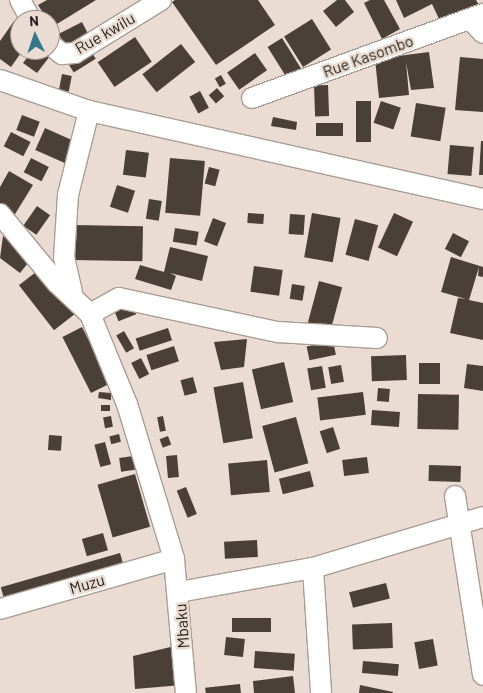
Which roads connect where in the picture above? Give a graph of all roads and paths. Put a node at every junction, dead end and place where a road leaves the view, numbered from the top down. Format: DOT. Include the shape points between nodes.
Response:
graph roads {
  1 [pos="160,0"];
  2 [pos="479,22"];
  3 [pos="60,52"];
  4 [pos="0,80"];
  5 [pos="252,98"];
  6 [pos="89,111"];
  7 [pos="483,199"];
  8 [pos="0,214"];
  9 [pos="72,292"];
  10 [pos="90,314"];
  11 [pos="377,338"];
  12 [pos="455,496"];
  13 [pos="483,517"];
  14 [pos="461,521"];
  15 [pos="174,559"];
  16 [pos="314,568"];
  17 [pos="179,592"];
  18 [pos="0,609"];
  19 [pos="483,675"];
  20 [pos="186,693"];
  21 [pos="321,693"];
  1 -- 3 [label="street, Rue kwilu" via="75,53"];
  2 -- 5 [label="street, Rue Kasombo"];
  4 -- 6 [label="street"];
  6 -- 7 [label="street"];
  6 -- 9 [label="street" via="68,195 64,258"];
  8 -- 9 [label="street" via="57,284"];
  9 -- 10 [label="street, Mbaku"];
  10 -- 11 [label="street" via="119,298 278,332"];
  10 -- 15 [label="street, Mbaku" via="127,404"];
  12 -- 14 [label="street"];
  13 -- 14 [label="street"];
  14 -- 16 [label="street"];
  14 -- 19 [label="street"];
  15 -- 17 [label="street, Mbaku"];
  15 -- 18 [label="street, Muzu"];
  16 -- 17 [label="street"];
  16 -- 21 [label="street"];
  17 -- 20 [label="street, Mbaku"];
}
